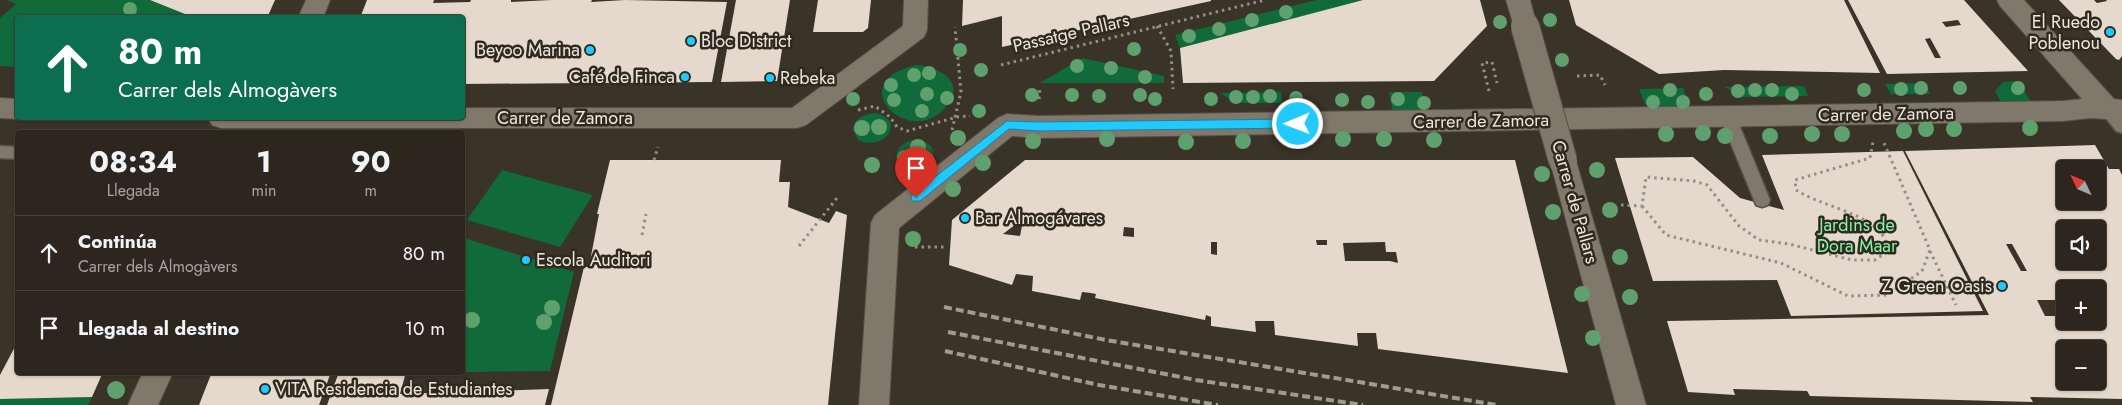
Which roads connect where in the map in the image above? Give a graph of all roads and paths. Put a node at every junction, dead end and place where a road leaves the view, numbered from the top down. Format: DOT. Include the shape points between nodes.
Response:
graph roads {
  1 [pos="318,0"];
  2 [pos="916,0"];
  3 [pos="1265,0"];
  4 [pos="1518,0"];
  5 [pos="2009,0"];
  6 [pos="311,15"];
  7 [pos="1158,26"];
  8 [pos="955,27"];
  9 [pos="1001,65"];
  10 [pos="1577,76"];
  11 [pos="1498,83"];
  12 [pos="1605,85"];
  13 [pos="1173,89"];
  14 [pos="1489,91"];
  15 [pos="0,108"];
  16 [pos="15,109"];
  17 [pos="857,110"];
  18 [pos="2117,115"];
  19 [pos="976,116"];
  20 [pos="956,117"];
  21 [pos="1728,117"];
  22 [pos="246,120"];
  23 [pos="438,120"];
  24 [pos="465,120"];
  25 [pos="259,121"];
  26 [pos="951,134"];
  27 [pos="1882,139"];
  28 [pos="658,147"];
  29 [pos="0,152"];
  30 [pos="15,153"];
  31 [pos="654,160"];
  32 [pos="837,198"];
  33 [pos="1762,200"];
  34 [pos="1642,206"];
  35 [pos="646,214"];
  36 [pos="642,235"];
  37 [pos="800,246"];
  38 [pos="1930,250"];
  39 [pos="1956,305"];
  40 [pos="157,375"];
  41 [pos="1629,395"];
  42 [pos="143,405"];
  43 [pos="874,405"];
  1 -- 6 [label="street"];
  2 -- 24 [label="street, Carrer de Zamora" via="915,30 797,118"];
  3 -- 7 [label="path, Passatge Pallars"];
  4 -- 41 [label="street, Carrer de Pallars, bridge"];
  5 -- 18 [label="street"];
  7 -- 9 [label="path, Passatge Pallars"];
  7 -- 13 [label="path" via="1171,51"];
  8 -- 20 [label="path" via="961,92"];
  10 -- 12 [label="path" via="1600,75"];
  11 -- 14 [label="path" via="1492,62 1482,63"];
  15 -- 16 [label="street"];
  17 -- 20 [label="path" via="875,106 897,127 907,131"];
  18 -- 21 [label="street, Carrer de Zamora"];
  19 -- 20 [label="path"];
  20 -- 26 [label="path"];
  21 -- 33 [label="lane"];
  21 -- 43 [label="street, Carrer de Zamora" via="1007,125 886,223"];
  22 -- 25 [label="street, Carrer de Zamora"];
  23 -- 25 [label="street, Carrer de Zamora"];
  27 -- 38 [label="path"];
  28 -- 31 [label="path"];
  29 -- 30 [label="lane"];
  32 -- 37 [label="path"];
  34 -- 38 [label="path" via="1666,235 1781,263 1848,296 1887,295 1922,271"];
  35 -- 36 [label="path"];
  38 -- 39 [label="path"];
  40 -- 42 [label="street"];
}
